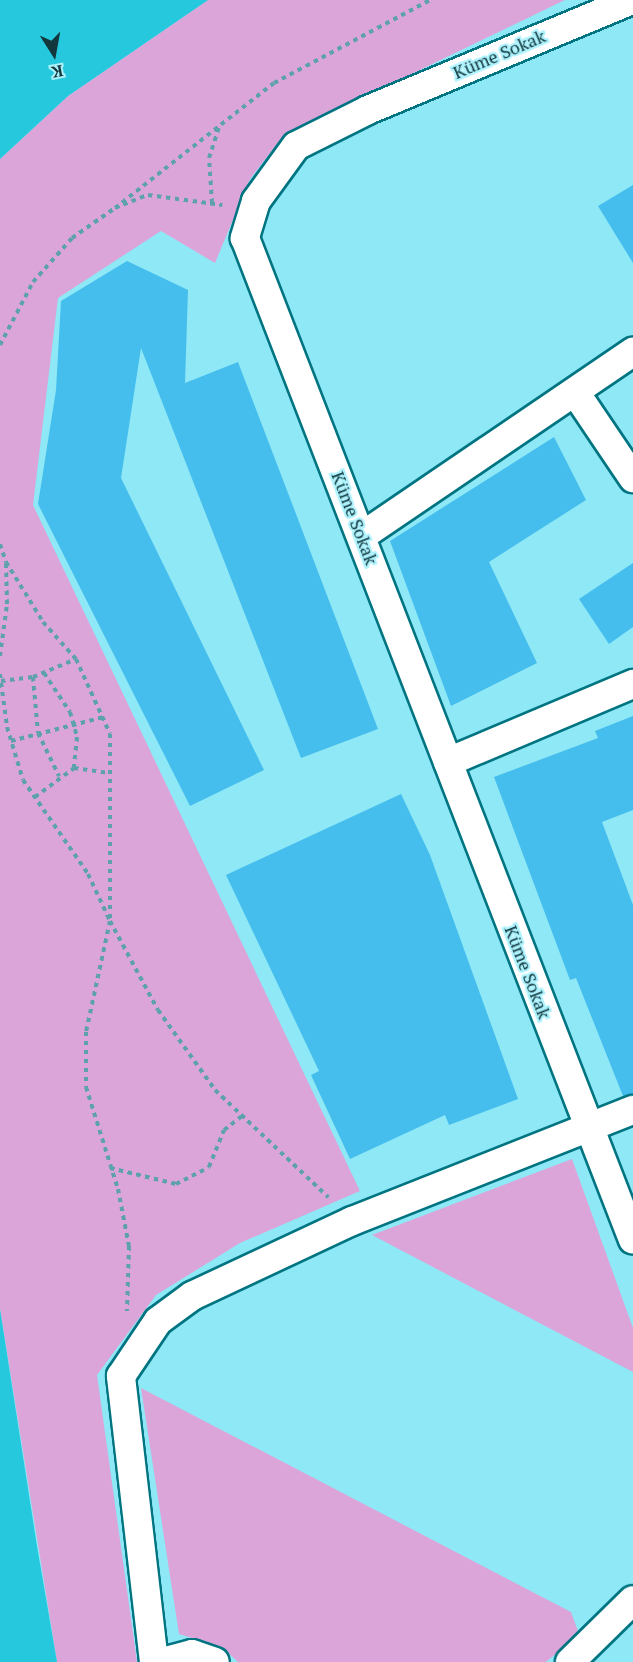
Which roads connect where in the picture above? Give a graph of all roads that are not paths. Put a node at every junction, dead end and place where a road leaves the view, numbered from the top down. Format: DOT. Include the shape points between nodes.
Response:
graph roads {
  1 [pos="632,0"];
  2 [pos="633,352"];
  3 [pos="576,392"];
  4 [pos="633,478"];
  5 [pos="362,536"];
  6 [pos="633,684"];
  7 [pos="448,762"];
  8 [pos="633,1110"];
  9 [pos="588,1130"];
  10 [pos="633,1240"];
  11 [pos="633,1600"];
  12 [pos="153,1662"];
  13 [pos="162,1662"];
  14 [pos="215,1662"];
  15 [pos="570,1662"];
  1 -- 5 [label="street, Küme Sokak" via="368,110 296,146 256,201 245,238"];
  2 -- 3 [label="street"];
  3 -- 4 [label="street"];
  3 -- 5 [label="street"];
  5 -- 7 [label="street, Küme Sokak"];
  6 -- 7 [label="street"];
  7 -- 9 [label="street, Küme Sokak"];
  8 -- 9 [label="street"];
  9 -- 10 [label="street, Küme Sokak"];
  9 -- 12 [label="street" via="352,1221 192,1296 158,1321 121,1376"];
  11 -- 15 [label="street"];
  13 -- 14 [label="street" via="192,1654"];
}
